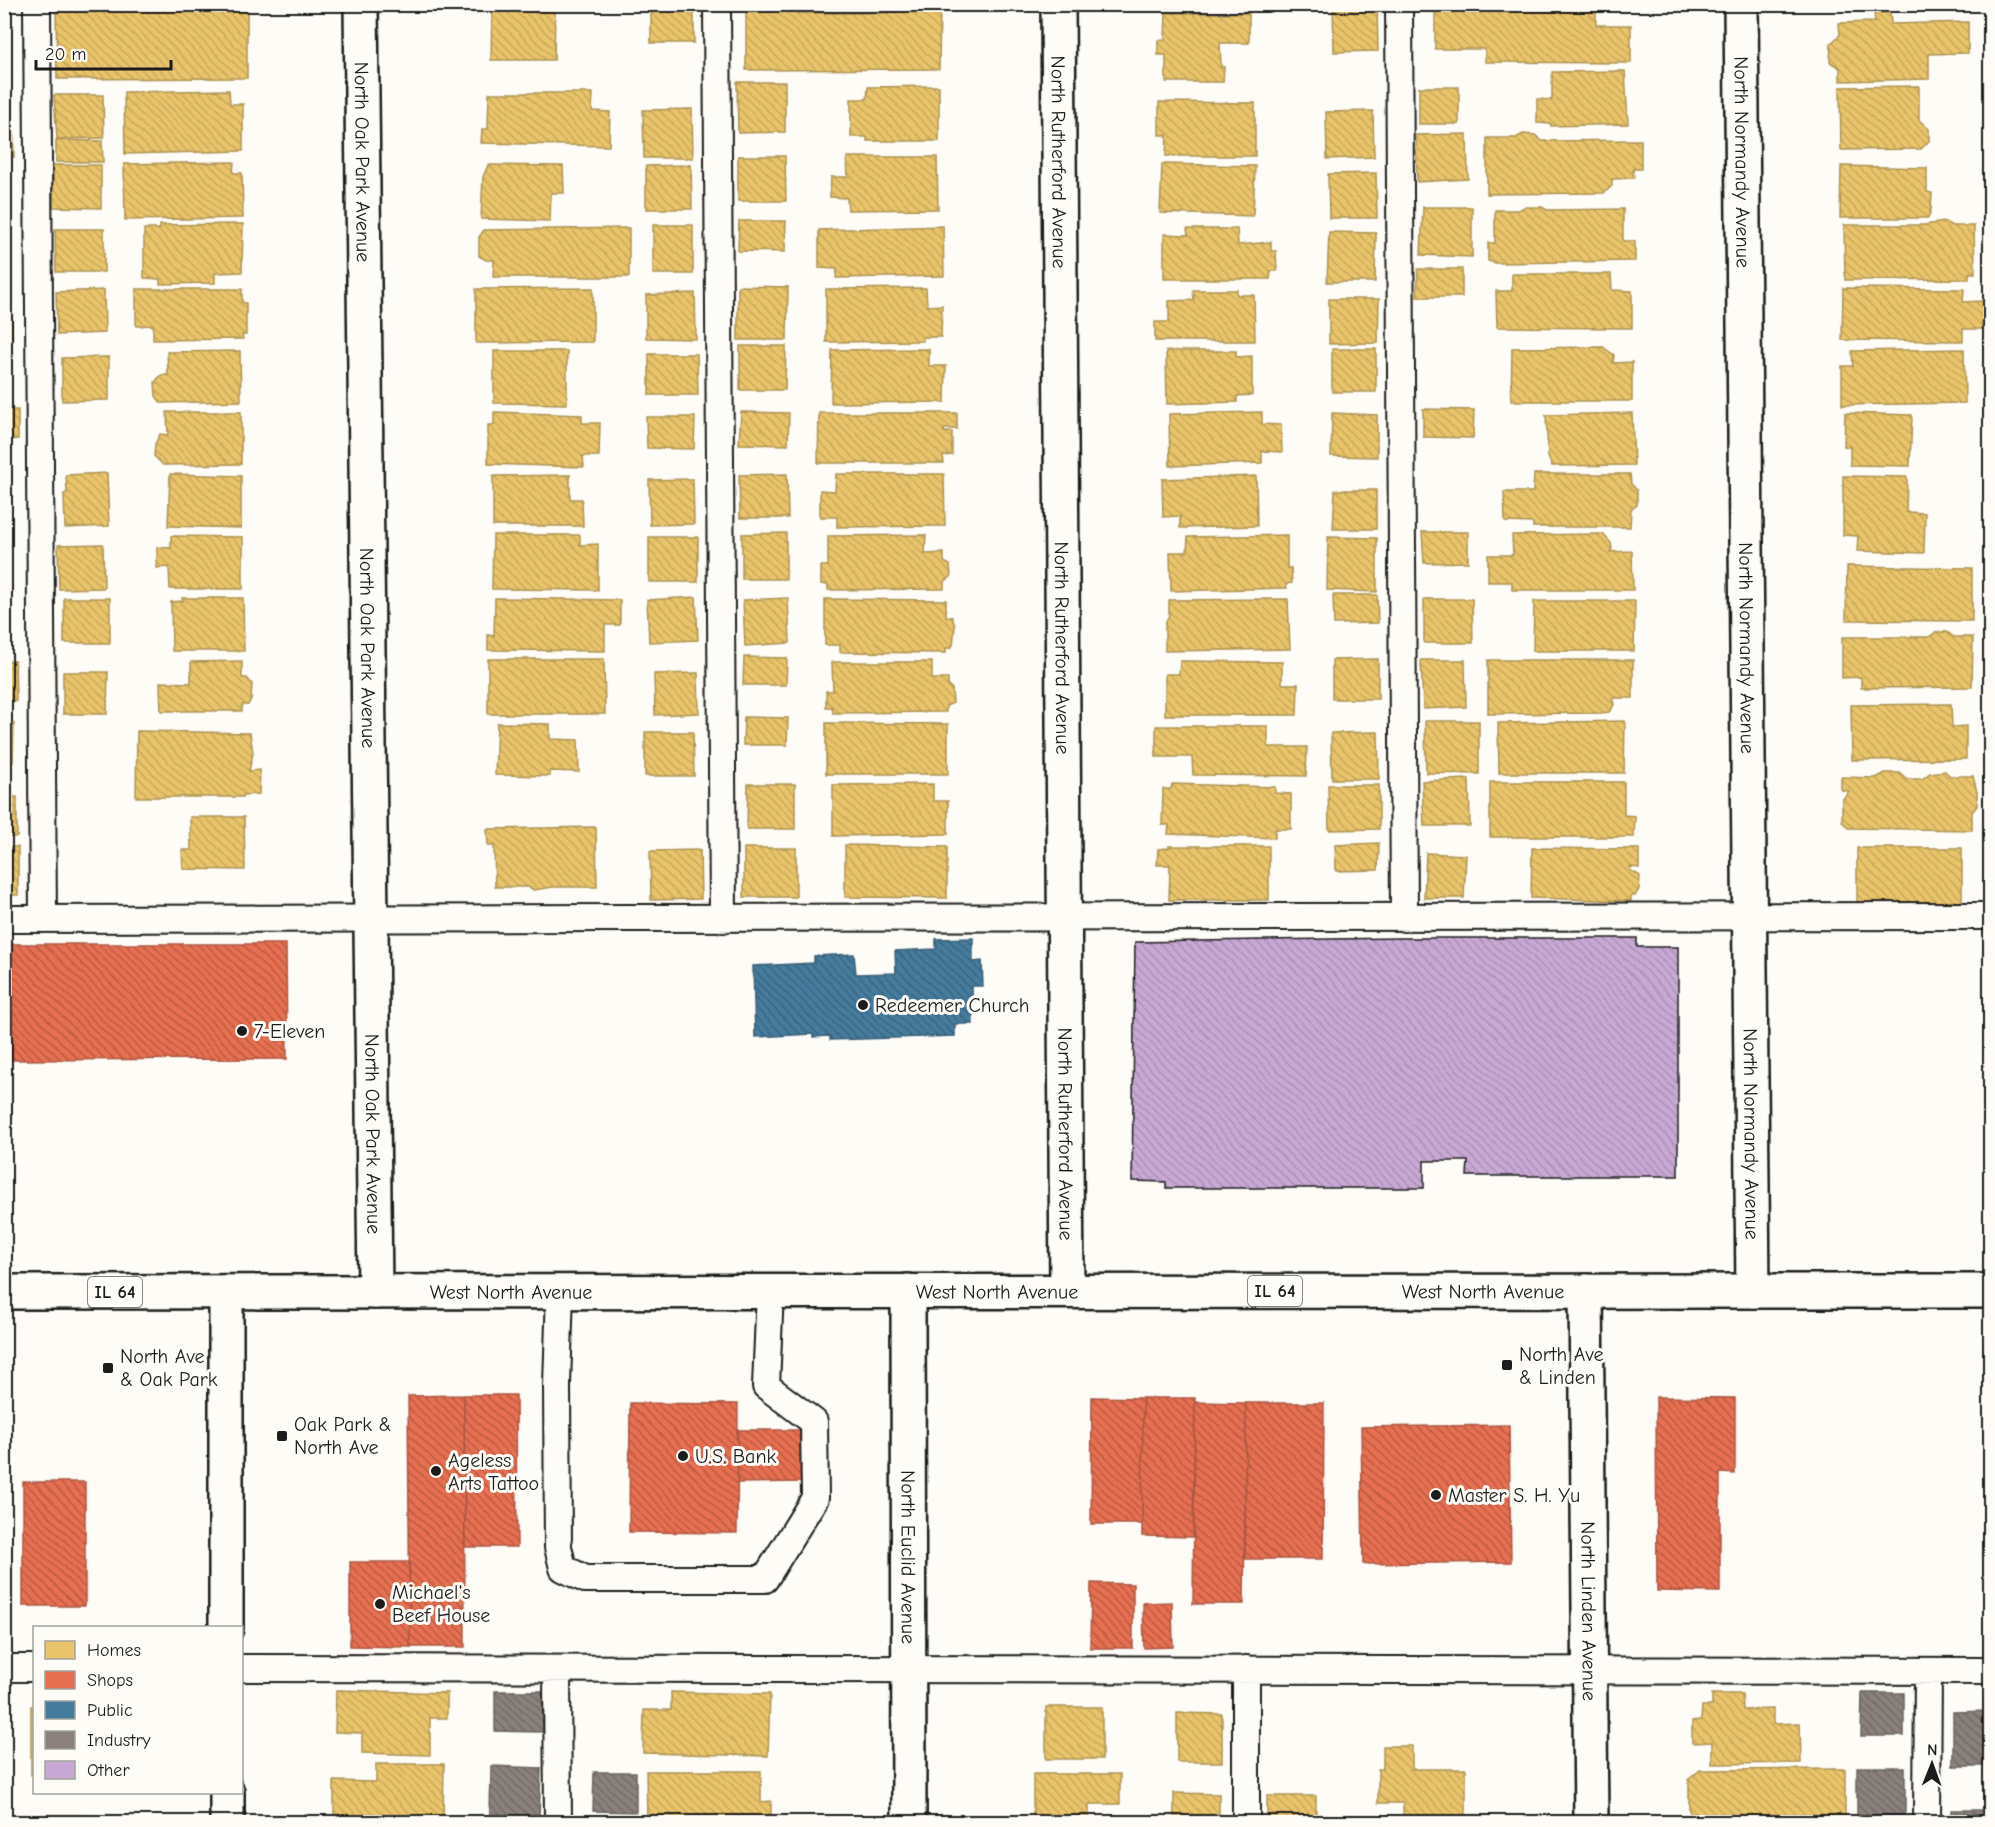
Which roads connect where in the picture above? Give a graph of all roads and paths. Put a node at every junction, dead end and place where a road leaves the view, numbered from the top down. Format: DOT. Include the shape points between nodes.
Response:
graph roads {
  1 [pos="37,4"];
  2 [pos="361,4"];
  3 [pos="717,4"];
  4 [pos="1058,4"];
  5 [pos="1399,4"];
  6 [pos="1742,4"];
  7 [pos="1990,916"];
  8 [pos="1750,917"];
  9 [pos="1064,918"];
  10 [pos="1404,918"];
  11 [pos="4,919"];
  12 [pos="43,919"];
  13 [pos="371,919"];
  14 [pos="723,919"];
  15 [pos="560,1291"];
  16 [pos="770,1291"];
  17 [pos="1066,1291"];
  18 [pos="1586,1291"];
  19 [pos="1753,1291"];
  20 [pos="1990,1291"];
  21 [pos="4,1292"];
  22 [pos="375,1292"];
  23 [pos="908,1292"];
  24 [pos="226,1293"];
  25 [pos="226,1626"];
  26 [pos="4,1668"];
  27 [pos="33,1668"];
  28 [pos="243,1668"];
  29 [pos="557,1669"];
  30 [pos="909,1669"];
  31 [pos="1246,1669"];
  32 [pos="1591,1670"];
  33 [pos="1928,1671"];
  34 [pos="1990,1671"];
  35 [pos="227,1794"];
  36 [pos="227,1822"];
  37 [pos="558,1822"];
  38 [pos="909,1822"];
  39 [pos="1246,1822"];
  40 [pos="1591,1822"];
  41 [pos="1927,1822"];
  1 -- 12 [label="lane"];
  2 -- 13 [label="street, North Oak Park Avenue"];
  3 -- 14 [label="lane"];
  4 -- 9 [label="street, North Rutherford Avenue"];
  5 -- 10 [label="lane"];
  6 -- 8 [label="street, North Normandy Avenue"];
  7 -- 8 [label="lane"];
  8 -- 10 [label="lane"];
  8 -- 19 [label="street, North Normandy Avenue"];
  9 -- 10 [label="lane"];
  9 -- 14 [label="lane"];
  9 -- 17 [label="street, North Rutherford Avenue"];
  11 -- 12 [label="lane"];
  12 -- 13 [label="lane"];
  13 -- 14 [label="lane"];
  13 -- 22 [label="street, North Oak Park Avenue"];
  15 -- 16 [label="street, West North Avenue / IL 64"];
  15 -- 16 [label="lane" via="558,1547 563,1569 585,1579 765,1579 815,1498 814,1422 766,1386"];
  15 -- 22 [label="street, West North Avenue / IL 64"];
  16 -- 23 [label="street, West North Avenue / IL 64"];
  17 -- 18 [label="street, West North Avenue / IL 64"];
  17 -- 23 [label="street, West North Avenue / IL 64"];
  18 -- 19 [label="street, West North Avenue / IL 64"];
  18 -- 32 [label="street, North Linden Avenue"];
  19 -- 20 [label="street, West North Avenue / IL 64"];
  21 -- 24 [label="street, West North Avenue / IL 64"];
  22 -- 24 [label="street, West North Avenue / IL 64"];
  23 -- 30 [label="street, North Euclid Avenue"];
  24 -- 25 [label="street"];
  26 -- 27 [label="lane"];
  28 -- 29 [label="lane"];
  29 -- 30 [label="lane"];
  29 -- 37 [label="lane"];
  30 -- 31 [label="lane"];
  30 -- 38 [label="street, North Euclid Avenue"];
  31 -- 32 [label="lane"];
  31 -- 39 [label="lane"];
  32 -- 33 [label="lane"];
  32 -- 40 [label="street, North Linden Avenue"];
  33 -- 34 [label="lane"];
  33 -- 41 [label="lane"];
  35 -- 36 [label="street"];
}
